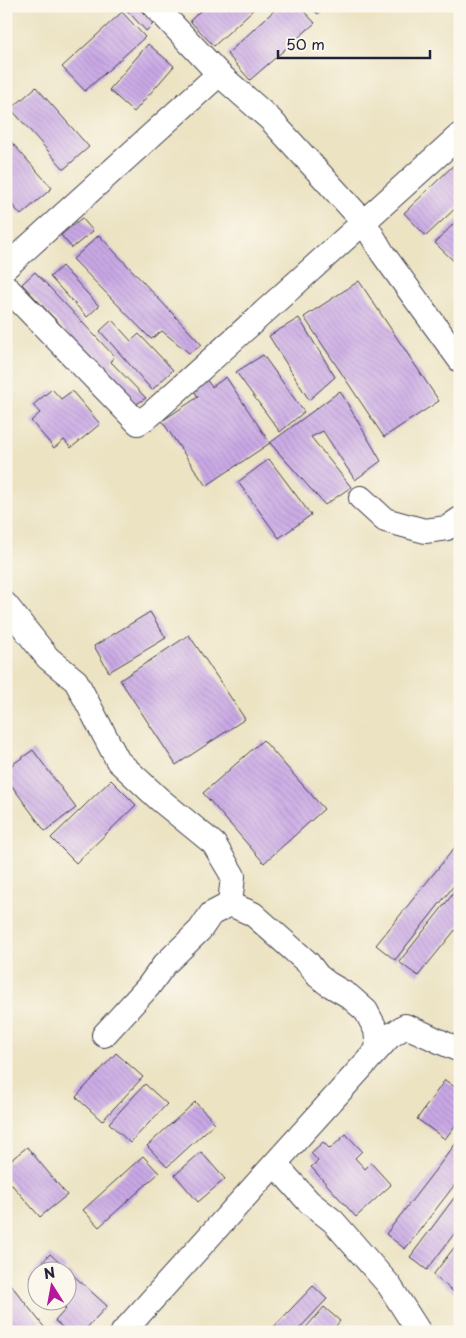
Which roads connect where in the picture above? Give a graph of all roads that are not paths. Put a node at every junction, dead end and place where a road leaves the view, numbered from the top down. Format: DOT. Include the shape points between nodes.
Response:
graph roads {
  1 [pos="156,6"];
  2 [pos="219,74"];
  3 [pos="460,135"];
  4 [pos="364,222"];
  5 [pos="6,267"];
  6 [pos="6,287"];
  7 [pos="460,360"];
  8 [pos="361,498"];
  9 [pos="460,519"];
  10 [pos="6,605"];
  11 [pos="230,904"];
  12 [pos="104,1035"];
  13 [pos="378,1050"];
  14 [pos="460,1050"];
  15 [pos="275,1164"];
  16 [pos="123,1332"];
  17 [pos="419,1332"];
  1 -- 2 [label="street"];
  2 -- 4 [label="street" via="270,118"];
  2 -- 5 [label="street"];
  3 -- 4 [label="street"];
  4 -- 6 [label="street" via="138,423"];
  4 -- 7 [label="street" via="383,254"];
  8 -- 9 [label="street" via="385,520 425,531 448,528"];
  10 -- 11 [label="street" via="48,658 76,681 118,761 214,844 233,876"];
  11 -- 12 [label="street" via="211,914"];
  11 -- 13 [label="street" via="253,914 308,963 318,976 366,1011 376,1030"];
  13 -- 14 [label="street" via="405,1026"];
  13 -- 15 [label="street"];
  15 -- 16 [label="street"];
  15 -- 17 [label="street" via="309,1202 333,1221 389,1285"];
}
